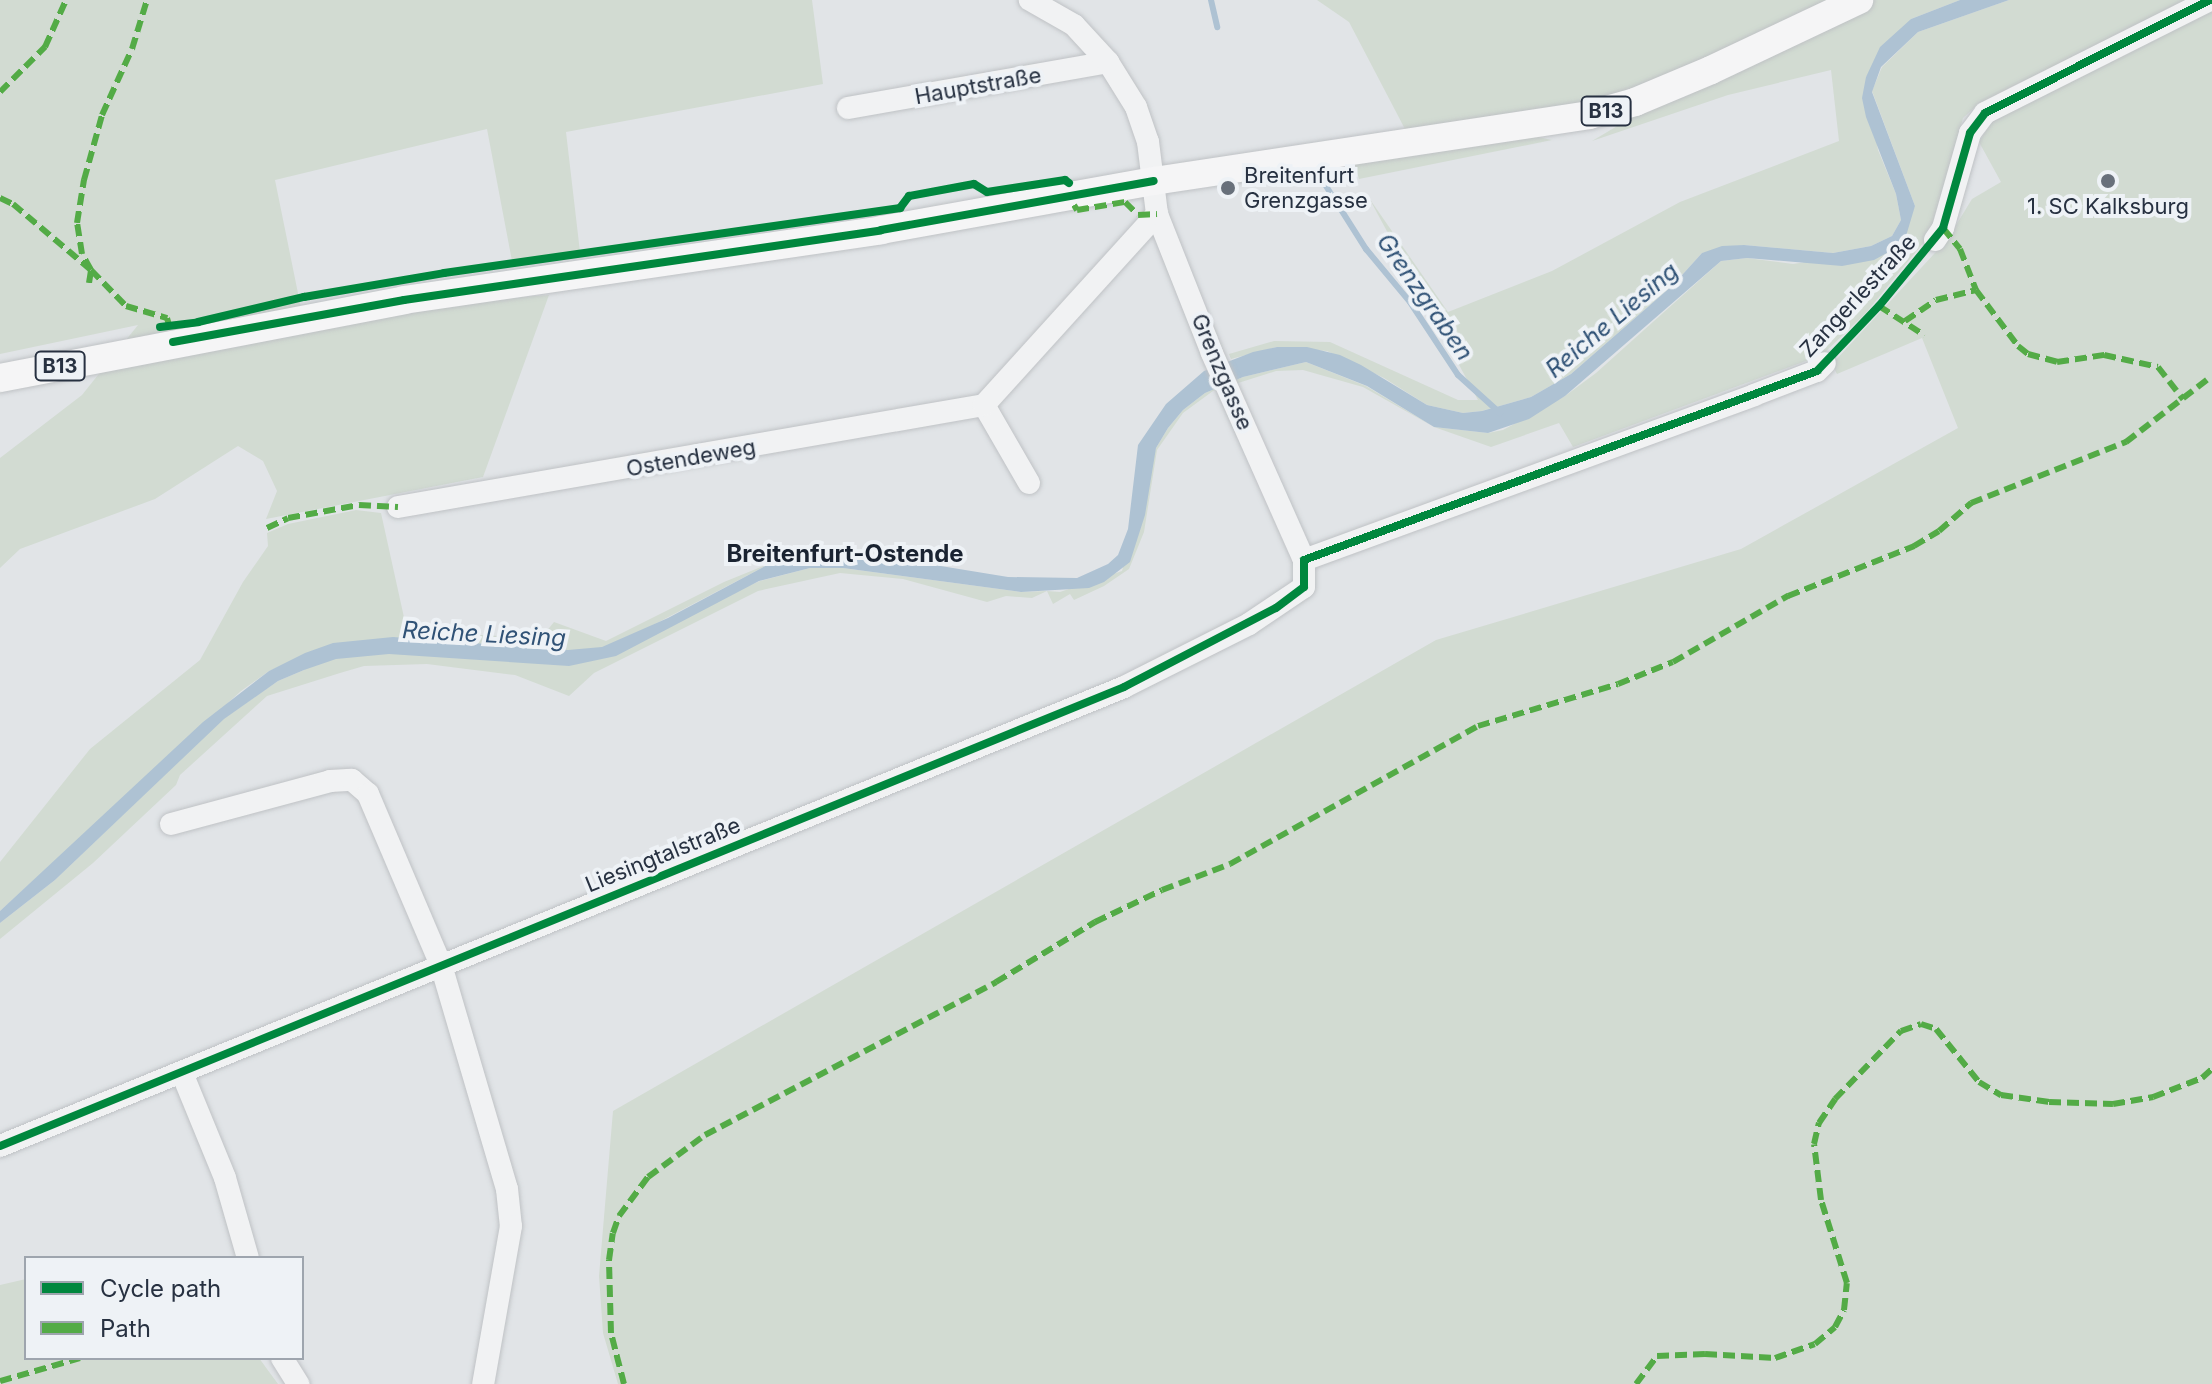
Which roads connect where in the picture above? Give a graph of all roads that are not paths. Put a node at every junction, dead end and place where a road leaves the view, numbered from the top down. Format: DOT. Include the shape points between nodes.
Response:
graph roads {
  1 [pos="1030,0"];
  2 [pos="1859,0"];
  3 [pos="2210,0"];
  4 [pos="1108,62"];
  5 [pos="848,108"];
  6 [pos="1154,181"];
  7 [pos="1157,214"];
  8 [pos="1935,240"];
  9 [pos="1825,363"];
  10 [pos="0,378"];
  11 [pos="984,405"];
  12 [pos="1029,483"];
  13 [pos="398,507"];
  14 [pos="1304,560"];
  15 [pos="171,824"];
  16 [pos="441,965"];
  17 [pos="182,1073"];
  18 [pos="0,1146"];
  19 [pos="247,1256"];
  20 [pos="283,1360"];
  21 [pos="298,1384"];
  22 [pos="483,1384"];
  1 -- 4 [label="street" via="1074,25"];
  2 -- 6 [label="main road, B13" via="1711,70 1589,115"];
  3 -- 8 [label="street, Zangerlestraße" via="1985,113 1970,133"];
  4 -- 5 [label="street, Hauptstraße"];
  4 -- 6 [label="street" via="1136,107"];
  6 -- 7 [label="street, Grenzgasse"];
  6 -- 10 [label="main road, B13" via="881,230 321,314"];
  7 -- 11 [label="street"];
  7 -- 14 [label="street, Grenzgasse"];
  9 -- 14 [label="street, Zangerlestraße" via="1817,371 1754,395"];
  11 -- 12 [label="street"];
  11 -- 13 [label="street, Ostendeweg"];
  14 -- 16 [label="street, Liesingtalstraße" via="1304,587 1276,608 1124,687"];
  15 -- 16 [label="street" via="330,781 352,780 368,794"];
  16 -- 17 [label="street, Liesingtalstraße"];
  16 -- 22 [label="street" via="507,1189 511,1226"];
  17 -- 18 [label="street, Liesingtalstraße"];
  17 -- 19 [label="street" via="225,1178"];
  20 -- 21 [label="street"];
}
